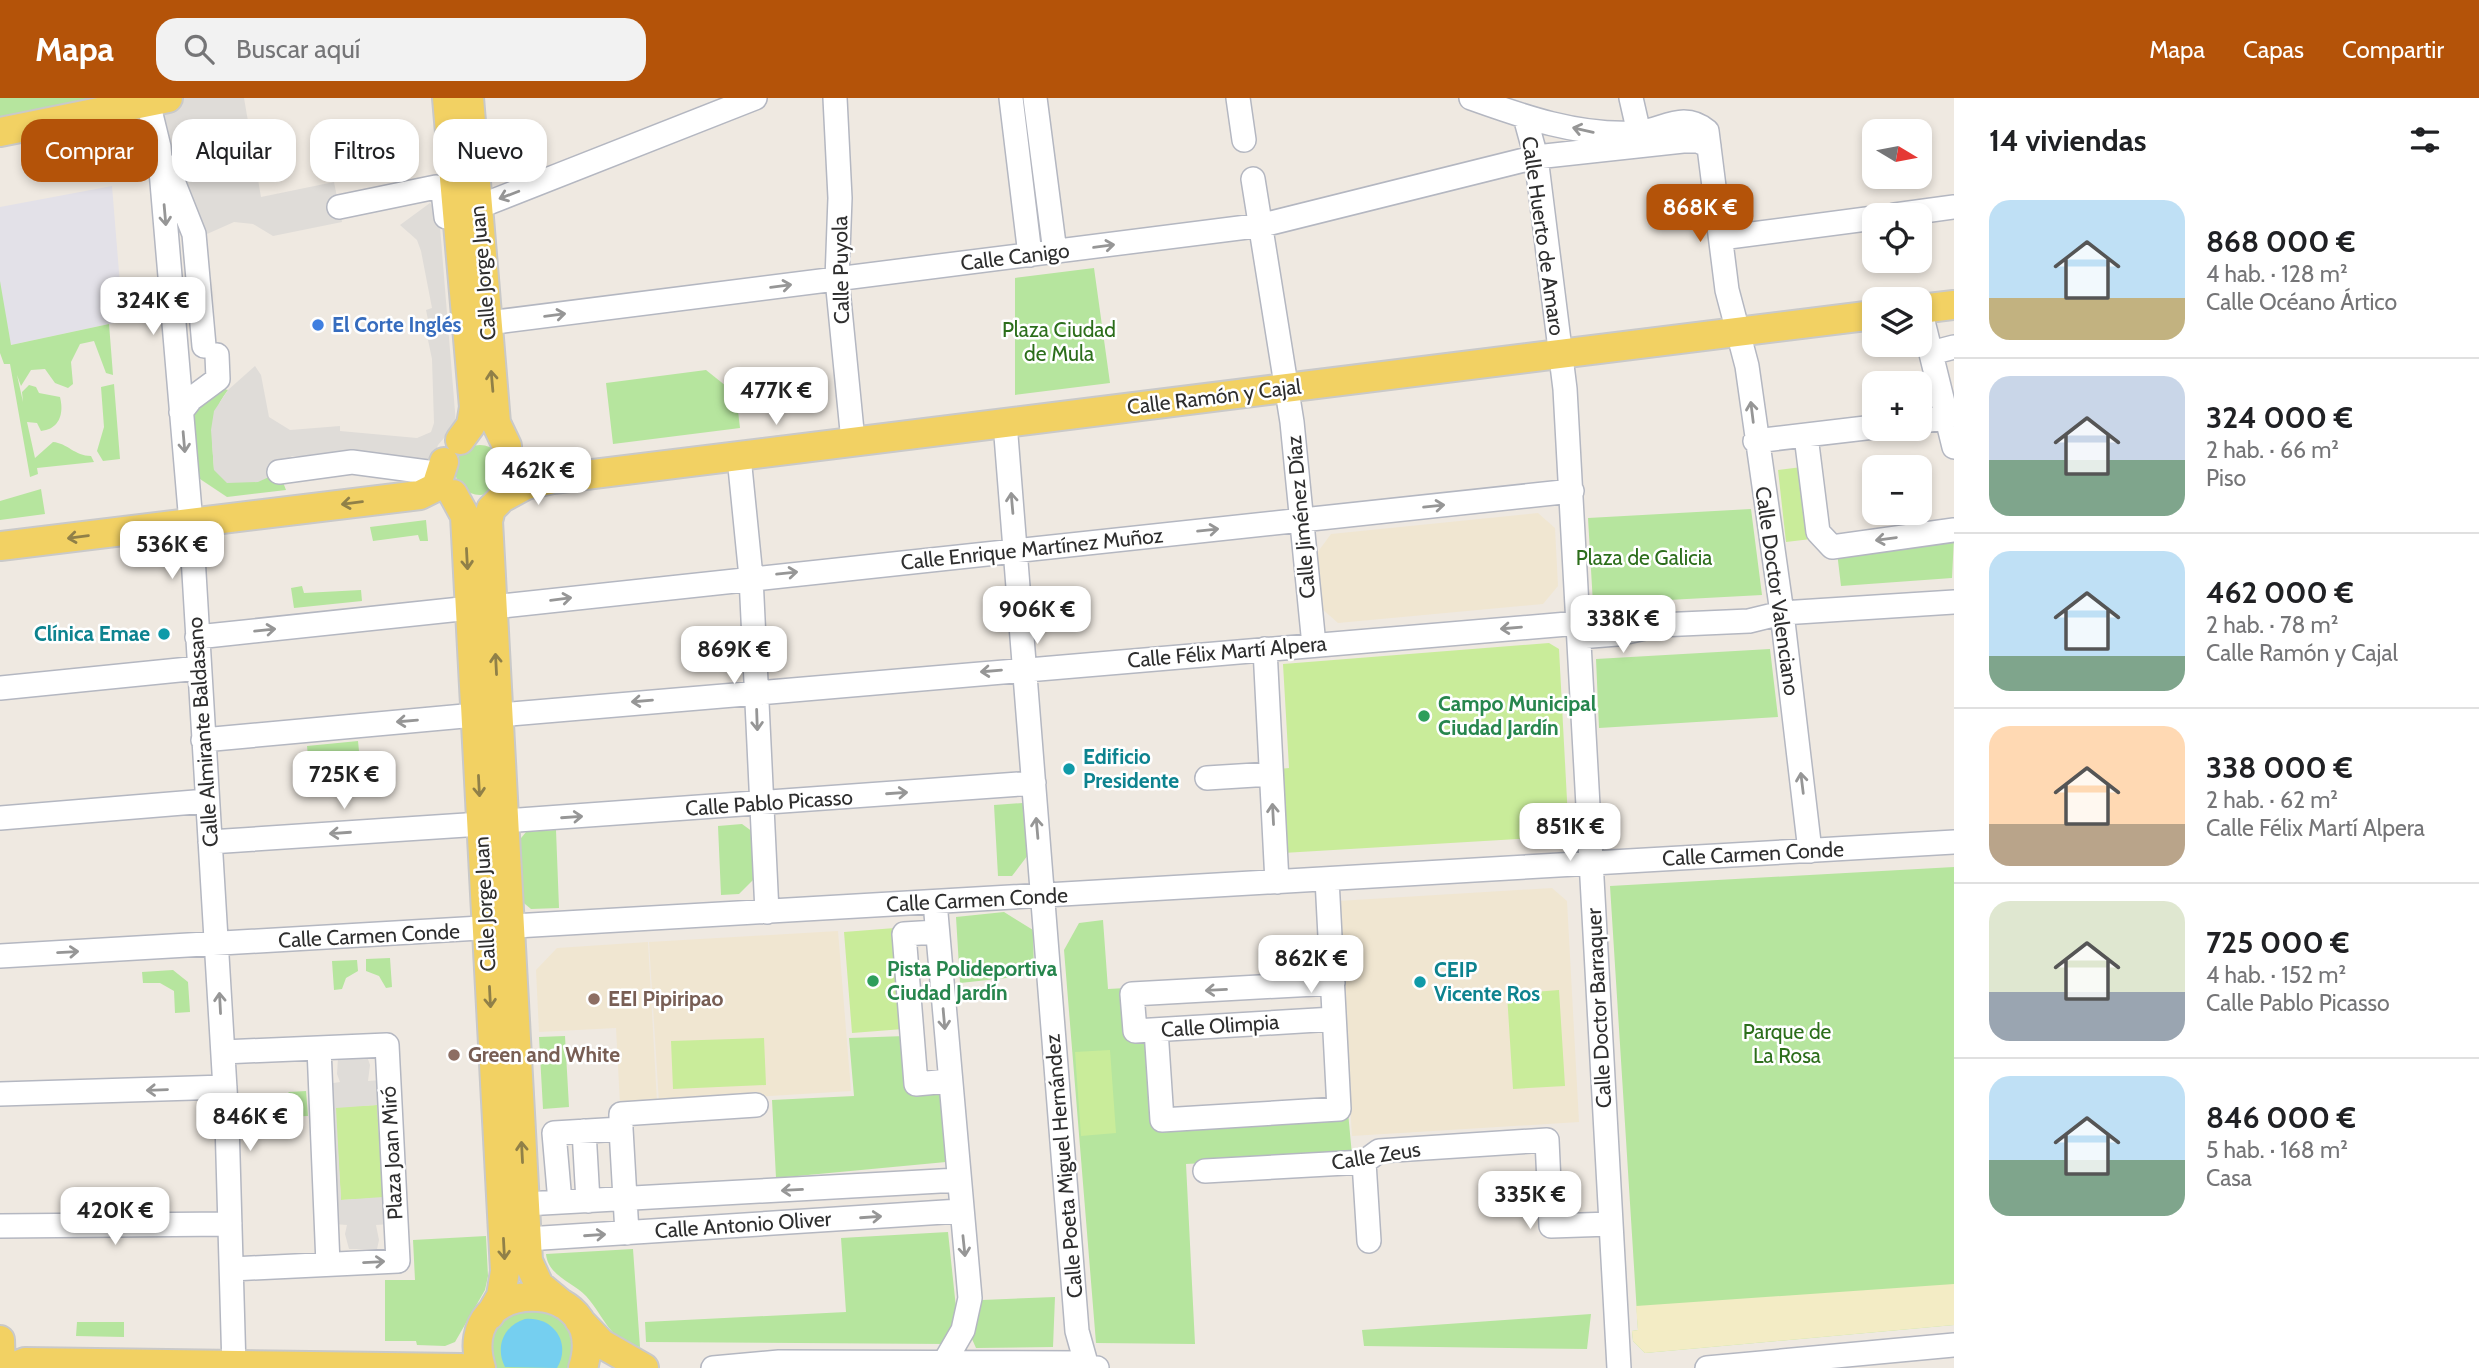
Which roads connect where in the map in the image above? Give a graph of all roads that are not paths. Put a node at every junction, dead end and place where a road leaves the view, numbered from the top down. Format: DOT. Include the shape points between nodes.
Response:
graph roads {
  1 [pos="436,98"];
  2 [pos="447,98"];
  3 [pos="469,98"];
  4 [pos="755,98"];
  5 [pos="835,98"];
  6 [pos="1011,98"];
  7 [pos="1035,98"];
  8 [pos="1237,98"];
  9 [pos="1471,98"];
  10 [pos="1631,98"];
  11 [pos="158,100"];
  12 [pos="1525,117"];
  13 [pos="1698,124"];
  14 [pos="0,132"];
  15 [pos="1639,133"];
  16 [pos="1244,140"];
  17 [pos="1709,146"];
  18 [pos="159,147"];
  19 [pos="1536,157"];
  20 [pos="1253,179"];
  21 [pos="478,207"];
  22 [pos="1954,208"];
  23 [pos="1932,211"];
  24 [pos="1862,220"];
  25 [pos="1263,225"];
  26 [pos="1721,238"];
  27 [pos="1055,252"];
  28 [pos="1030,255"];
  29 [pos="837,279"];
  30 [pos="1954,305"];
  31 [pos="1932,308"];
  32 [pos="1862,317"];
  33 [pos="488,323"];
  34 [pos="1737,333"];
  35 [pos="1954,347"];
  36 [pos="468,348"];
  37 [pos="1932,352"];
  38 [pos="1560,355"];
  39 [pos="1932,356"];
  40 [pos="1287,388"];
  41 [pos="181,412"];
  42 [pos="1946,418"];
  43 [pos="1932,420"];
  44 [pos="1004,423"];
  45 [pos="1862,429"];
  46 [pos="1806,436"];
  47 [pos="853,441"];
  48 [pos="1755,441"];
  49 [pos="1954,447"];
  50 [pos="510,450"];
  51 [pos="449,457"];
  52 [pos="739,457"];
  53 [pos="279,472"];
  54 [pos="553,479"];
  55 [pos="1572,491"];
  56 [pos="453,494"];
  57 [pos="502,499"];
  58 [pos="1301,520"];
  59 [pos="191,523"];
  60 [pos="1954,530"];
  61 [pos="0,546"];
  62 [pos="1016,551"];
  63 [pos="751,577"];
  64 [pos="1954,602"];
  65 [pos="481,608"];
  66 [pos="1782,613"];
  67 [pos="1579,625"];
  68 [pos="198,636"];
  69 [pos="1314,645"];
  70 [pos="1265,649"];
  71 [pos="199,668"];
  72 [pos="1025,668"];
  73 [pos="0,688"];
  74 [pos="756,691"];
  75 [pos="487,715"];
  76 [pos="203,740"];
  77 [pos="1271,774"];
  78 [pos="1208,778"];
  79 [pos="1034,783"];
  80 [pos="207,801"];
  81 [pos="761,804"];
  82 [pos="0,818"];
  83 [pos="493,823"];
  84 [pos="210,842"];
  85 [pos="1954,842"];
  86 [pos="1810,851"];
  87 [pos="1592,863"];
  88 [pos="1327,879"];
  89 [pos="1276,882"];
  90 [pos="1043,896"];
  91 [pos="935,902"];
  92 [pos="767,912"];
  93 [pos="498,929"];
  94 [pos="937,932"];
  95 [pos="216,944"];
  96 [pos="0,956"];
  97 [pos="1333,984"];
  98 [pos="1335,1019"];
  99 [pos="1156,1030"];
  100 [pos="319,1048"];
  101 [pos="223,1052"];
  102 [pos="949,1081"];
  103 [pos="225,1087"];
  104 [pos="0,1094"];
  105 [pos="756,1105"];
  106 [pos="621,1129"];
  107 [pos="584,1131"];
  108 [pos="1364,1162"];
  109 [pos="1205,1171"];
  110 [pos="958,1180"];
  111 [pos="625,1199"];
  112 [pos="588,1201"];
  113 [pos="560,1202"];
  114 [pos="525,1204"];
  115 [pos="960,1211"];
  116 [pos="230,1224"];
  117 [pos="1611,1224"];
  118 [pos="0,1226"];
  119 [pos="627,1233"];
  120 [pos="527,1239"];
  121 [pos="1369,1241"];
  122 [pos="328,1265"];
  123 [pos="232,1269"];
  124 [pos="568,1309"];
  125 [pos="490,1315"];
  126 [pos="0,1340"];
  127 [pos="1954,1345"];
  128 [pos="943,1365"];
  129 [pos="1091,1365"];
  130 [pos="234,1366"];
  131 [pos="1,1368"];
  132 [pos="10,1368"];
  133 [pos="461,1368"];
  134 [pos="481,1368"];
  135 [pos="583,1368"];
  136 [pos="643,1368"];
  137 [pos="713,1368"];
  138 [pos="1619,1368"];
  139 [pos="1707,1368"];
  1 -- 36 [label="street" via="438,173 338,202 436,187 443,191 452,293"];
  2 -- 36 [label="main road, Calle Jorge Juan"];
  3 -- 21 [label="main road, Calle Jorge Juan"];
  4 -- 21 [label="street, one-way"];
  5 -- 29 [label="street, Calle Puyola" via="840,198"];
  6 -- 28 [label="street"];
  7 -- 27 [label="street"];
  8 -- 16 [label="street"];
  9 -- 12 [label="street, Calle Huerto de Amaro"];
  10 -- 15 [label="street"];
  11 -- 14 [label="main road"];
  11 -- 18 [label="street, Calle Almirante Baldasano"];
  15 -- 12 [label="street, Calle Huerto de Amaro, one-way" via="1595,133"];
  12 -- 19 [label="street, Calle Huerto de Amaro"];
  13 -- 15 [label="street, Calle Huerto de Amaro" via="1673,122"];
  13 -- 17 [label="street, Calle Doctor Valenciano" via="1707,131"];
  17 -- 19 [label="street, Calle Canigo" via="1683,141"];
  17 -- 26 [label="street, Calle Doctor Valenciano"];
  18 -- 41 [label="street, Calle Almirante Baldasano, one-way"];
  18 -- 41 [label="street" via="194,234 218,379"];
  19 -- 25 [label="street, Calle Canigo"];
  19 -- 38 [label="street, Calle Huerto de Amaro"];
  20 -- 25 [label="street, Calle Jiménez Díaz"];
  21 -- 33 [label="main road, Calle Jorge Juan"];
  22 -- 23 [label="street"];
  24 -- 26 [label="street"];
  27 -- 25 [label="street, Calle Canigo, one-way"];
  25 -- 40 [label="street, Calle Jiménez Díaz"];
  26 -- 34 [label="street, Calle Doctor Valenciano"];
  27 -- 28 [label="street, Calle Canigo"];
  28 -- 29 [label="street, Calle Canigo"];
  33 -- 29 [label="street, Calle Canigo, one-way"];
  29 -- 47 [label="street, Calle Puyola"];
  30 -- 31 [label="main road"];
  32 -- 34 [label="main road, Calle Ramón y Cajal"];
  50 -- 33 [label="main road, Calle Jorge Juan, one-way" via="496,424"];
  34 -- 38 [label="main road, Calle Ramón y Cajal"];
  48 -- 34 [label="street, Calle Doctor Valenciano, one-way" via="1747,366"];
  35 -- 37 [label="street"];
  36 -- 51 [label="main road, Calle Jorge Juan" via="474,415"];
  38 -- 40 [label="main road, Calle Ramón y Cajal"];
  38 -- 55 [label="street, Calle Doctor Barraquer"];
  39 -- 42 [label="street"];
  40 -- 44 [label="main road, Calle Ramón y Cajal"];
  40 -- 58 [label="street, Calle Jiménez Díaz"];
  41 -- 59 [label="street, Calle Almirante Baldasano, one-way"];
  42 -- 43 [label="street"];
  42 -- 49 [label="street"];
  44 -- 47 [label="main road, Calle Ramón y Cajal"];
  62 -- 44 [label="street, Calle Poeta Miguel Hernández, one-way"];
  45 -- 46 [label="street"];
  46 -- 48 [label="street"];
  60 -- 46 [label="street, one-way" via="1832,547 1818,532"];
  47 -- 52 [label="main road, Calle Ramón y Cajal"];
  48 -- 66 [label="street, Calle Doctor Valenciano"];
  50 -- 51 [label="main road" via="488,434 476,434"];
  50 -- 54 [label="main road" via="530,474"];
  50 -- 57 [label="main road" via="516,475"];
  51 -- 53 [label="street" via="435,473 352,462"];
  51 -- 56 [label="main road" via="446,481"];
  51 -- 59 [label="main road, one-way" via="436,487 424,494"];
  52 -- 54 [label="main road, Calle Ramón y Cajal"];
  52 -- 63 [label="street"];
  54 -- 57 [label="main road, Calle Ramón y Cajal" via="519,488"];
  58 -- 55 [label="street, Calle Enrique Martínez Muñoz, one-way"];
  55 -- 67 [label="street, Calle Doctor Barraquer"];
  56 -- 57 [label="main road" via="472,506"];
  56 -- 65 [label="main road, Calle Jorge Juan, one-way" via="465,516"];
  57 -- 65 [label="main road, Calle Jorge Juan" via="488,518"];
  62 -- 58 [label="street, Calle Enrique Martínez Muñoz, one-way"];
  58 -- 69 [label="street, Calle Jiménez Díaz"];
  59 -- 61 [label="main road, one-way"];
  59 -- 68 [label="street, Calle Almirante Baldasano"];
  63 -- 62 [label="street, Calle Enrique Martínez Muñoz, one-way"];
  62 -- 72 [label="street, Calle Poeta Miguel Hernández"];
  65 -- 63 [label="street, Calle Enrique Martínez Muñoz, one-way"];
  63 -- 74 [label="street"];
  64 -- 66 [label="street, Calle Félix Martí Alpera"];
  68 -- 65 [label="street, Calle Enrique Martínez Muñoz, one-way"];
  65 -- 75 [label="main road, Calle Jorge Juan"];
  66 -- 67 [label="street, Calle Félix Martí Alpera" via="1749,621 1659,625 1614,614"];
  86 -- 66 [label="street, Calle Doctor Valenciano, one-way"];
  67 -- 69 [label="street, Calle Félix Martí Alpera, one-way"];
  67 -- 87 [label="street, Calle Doctor Barraquer"];
  68 -- 71 [label="street, Calle Almirante Baldasano"];
  69 -- 70 [label="street, Calle Félix Martí Alpera"];
  70 -- 72 [label="street, Calle Félix Martí Alpera"];
  70 -- 77 [label="street"];
  71 -- 73 [label="street"];
  71 -- 76 [label="street, Calle Almirante Baldasano"];
  72 -- 74 [label="street, Calle Félix Martí Alpera, one-way"];
  72 -- 79 [label="street, Calle Poeta Miguel Hernández"];
  74 -- 75 [label="street, Calle Félix Martí Alpera, one-way"];
  74 -- 81 [label="street, one-way"];
  75 -- 76 [label="street, Calle Félix Martí Alpera, one-way"];
  75 -- 83 [label="main road, Calle Jorge Juan"];
  76 -- 80 [label="street, Calle Almirante Baldasano"];
  77 -- 78 [label="street"];
  89 -- 77 [label="street, one-way"];
  81 -- 79 [label="street, Calle Pablo Picasso, one-way"];
  90 -- 79 [label="street, Calle Poeta Miguel Hernández, one-way"];
  80 -- 82 [label="street"];
  80 -- 84 [label="street, Calle Almirante Baldasano"];
  83 -- 81 [label="street, Calle Pablo Picasso, one-way"];
  81 -- 92 [label="street"];
  83 -- 84 [label="street, Calle Pablo Picasso, one-way"];
  83 -- 93 [label="main road, Calle Jorge Juan"];
  84 -- 95 [label="street, Calle Almirante Baldasano"];
  85 -- 86 [label="street, Calle Carmen Conde"];
  86 -- 87 [label="street, Calle Carmen Conde"];
  87 -- 88 [label="street, Calle Carmen Conde"];
  87 -- 117 [label="street, Calle Doctor Barraquer"];
  88 -- 89 [label="street, Calle Carmen Conde"];
  88 -- 97 [label="street"];
  89 -- 90 [label="street, Calle Carmen Conde"];
  90 -- 91 [label="street, Calle Carmen Conde"];
  90 -- 129 [label="street, Calle Poeta Miguel Hernández" via="1077,1331"];
  91 -- 92 [label="street, Calle Carmen Conde"];
  91 -- 94 [label="street"];
  92 -- 93 [label="street, Calle Carmen Conde"];
  93 -- 95 [label="street, Calle Carmen Conde"];
  114 -- 93 [label="main road, Calle Jorge Juan, one-way"];
  93 -- 125 [label="main road, Calle Jorge Juan, one-way" via="505,1271 501,1296"];
  94 -- 102 [label="street, one-way"];
  94 -- 102 [label="street" via="904,934 916,1084"];
  96 -- 95 [label="street, Calle Carmen Conde, one-way"];
  101 -- 95 [label="street, Calle Almirante Baldasano, one-way"];
  97 -- 98 [label="street"];
  97 -- 99 [label="street, Calle Olimpia, one-way" via="1132,994 1135,1031"];
  98 -- 99 [label="street, Calle Olimpia"];
  98 -- 99 [label="street" via="1339,1109 1162,1120"];
  100 -- 101 [label="street, Plaza Joan Miró"];
  100 -- 122 [label="street"];
  122 -- 100 [label="street, Plaza Joan Miró, one-way" via="398,1261 387,1045"];
  101 -- 103 [label="street, Calle Almirante Baldasano"];
  102 -- 110 [label="street"];
  103 -- 104 [label="street, one-way"];
  103 -- 116 [label="street, Calle Almirante Baldasano"];
  105 -- 106 [label="street" via="621,1114"];
  106 -- 107 [label="street"];
  106 -- 111 [label="street"];
  107 -- 112 [label="street"];
  107 -- 113 [label="street" via="554,1133"];
  108 -- 109 [label="street, Calle Zeus"];
  108 -- 117 [label="street, Calle Zeus" via="1378,1151 1547,1140 1551,1226"];
  108 -- 121 [label="street"];
  110 -- 111 [label="street, one-way"];
  110 -- 115 [label="street"];
  111 -- 112 [label="street"];
  111 -- 119 [label="street"];
  112 -- 113 [label="street"];
  113 -- 114 [label="street"];
  114 -- 120 [label="main road, Calle Jorge Juan"];
  119 -- 115 [label="street, Calle Antonio Oliver, one-way"];
  115 -- 128 [label="street, one-way" via="969,1308 963,1331"];
  116 -- 118 [label="street"];
  116 -- 123 [label="street, Calle Almirante Baldasano"];
  117 -- 138 [label="street, Calle Doctor Barraquer"];
  120 -- 119 [label="street, Calle Antonio Oliver, one-way"];
  120 -- 124 [label="main road, Calle Jorge Juan" via="534,1280"];
  122 -- 123 [label="street, Plaza Joan Miró"];
  123 -- 130 [label="street, Calle Almirante Baldasano"];
  124 -- 125 [label="main road" via="543,1296 522,1296 503,1303"];
  124 -- 135 [label="main road" via="586,1341"];
  124 -- 136 [label="main road, Calle Jorge Juan" via="602,1343"];
  125 -- 134 [label="main road, Calle Jorge Juan" via="478,1344"];
  126 -- 131 [label="main road"];
  127 -- 139 [label="street"];
  128 -- 129 [label="street"];
  128 -- 137 [label="street" via="779,1362"];
  130 -- 132 [label="main road" via="25,1362"];
  130 -- 133 [label="main road"];
}
